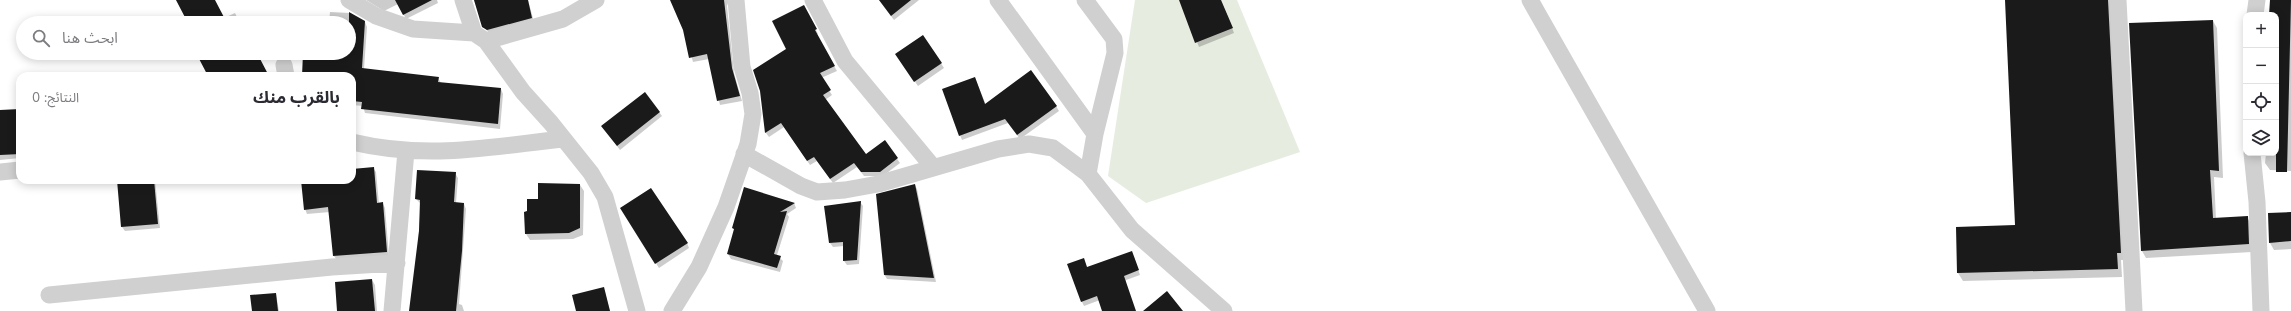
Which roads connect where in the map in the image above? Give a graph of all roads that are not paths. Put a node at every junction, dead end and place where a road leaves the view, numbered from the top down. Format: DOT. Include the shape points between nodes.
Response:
graph roads {
  1 [pos="349,0"];
  2 [pos="463,0"];
  3 [pos="596,0"];
  4 [pos="736,0"];
  5 [pos="812,0"];
  6 [pos="998,0"];
  7 [pos="1085,0"];
  8 [pos="1530,0"];
  9 [pos="2118,0"];
  10 [pos="2257,0"];
  11 [pos="2255,12"];
  12 [pos="480,37"];
  13 [pos="1095,134"];
  14 [pos="564,139"];
  15 [pos="356,143"];
  16 [pos="406,151"];
  17 [pos="744,154"];
  18 [pos="2252,156"];
  19 [pos="933,167"];
  20 [pos="16,170"];
  21 [pos="0,172"];
  22 [pos="1088,174"];
  23 [pos="397,263"];
  24 [pos="49,294"];
  25 [pos="392,311"];
  26 [pos="637,311"];
  27 [pos="672,311"];
  28 [pos="1224,311"];
  29 [pos="1707,311"];
  30 [pos="2134,311"];
  31 [pos="2261,311"];
  1 -- 12 [label="street" via="376,16 413,29"];
  2 -- 12 [label="street"];
  3 -- 12 [label="street" via="563,19"];
  4 -- 17 [label="street" via="742,67 753,114"];
  5 -- 19 [label="street" via="845,61"];
  6 -- 13 [label="street"];
  7 -- 13 [label="street" via="1114,39 1115,53"];
  8 -- 29 [label="street"];
  9 -- 30 [label="street"];
  10 -- 11 [label="street"];
  12 -- 14 [label="street"];
  13 -- 22 [label="street"];
  14 -- 16 [label="street" via="466,151"];
  14 -- 26 [label="street" via="605,197"];
  15 -- 16 [label="street"];
  16 -- 23 [label="street"];
  17 -- 19 [label="street" via="817,192 878,184"];
  17 -- 27 [label="street" via="726,207 699,268"];
  18 -- 31 [label="street" via="2257,202"];
  19 -- 22 [label="street" via="998,149 1029,144 1053,148"];
  20 -- 21 [label="street"];
  22 -- 28 [label="street" via="1132,230"];
  23 -- 24 [label="street"];
  23 -- 25 [label="street"];
}
